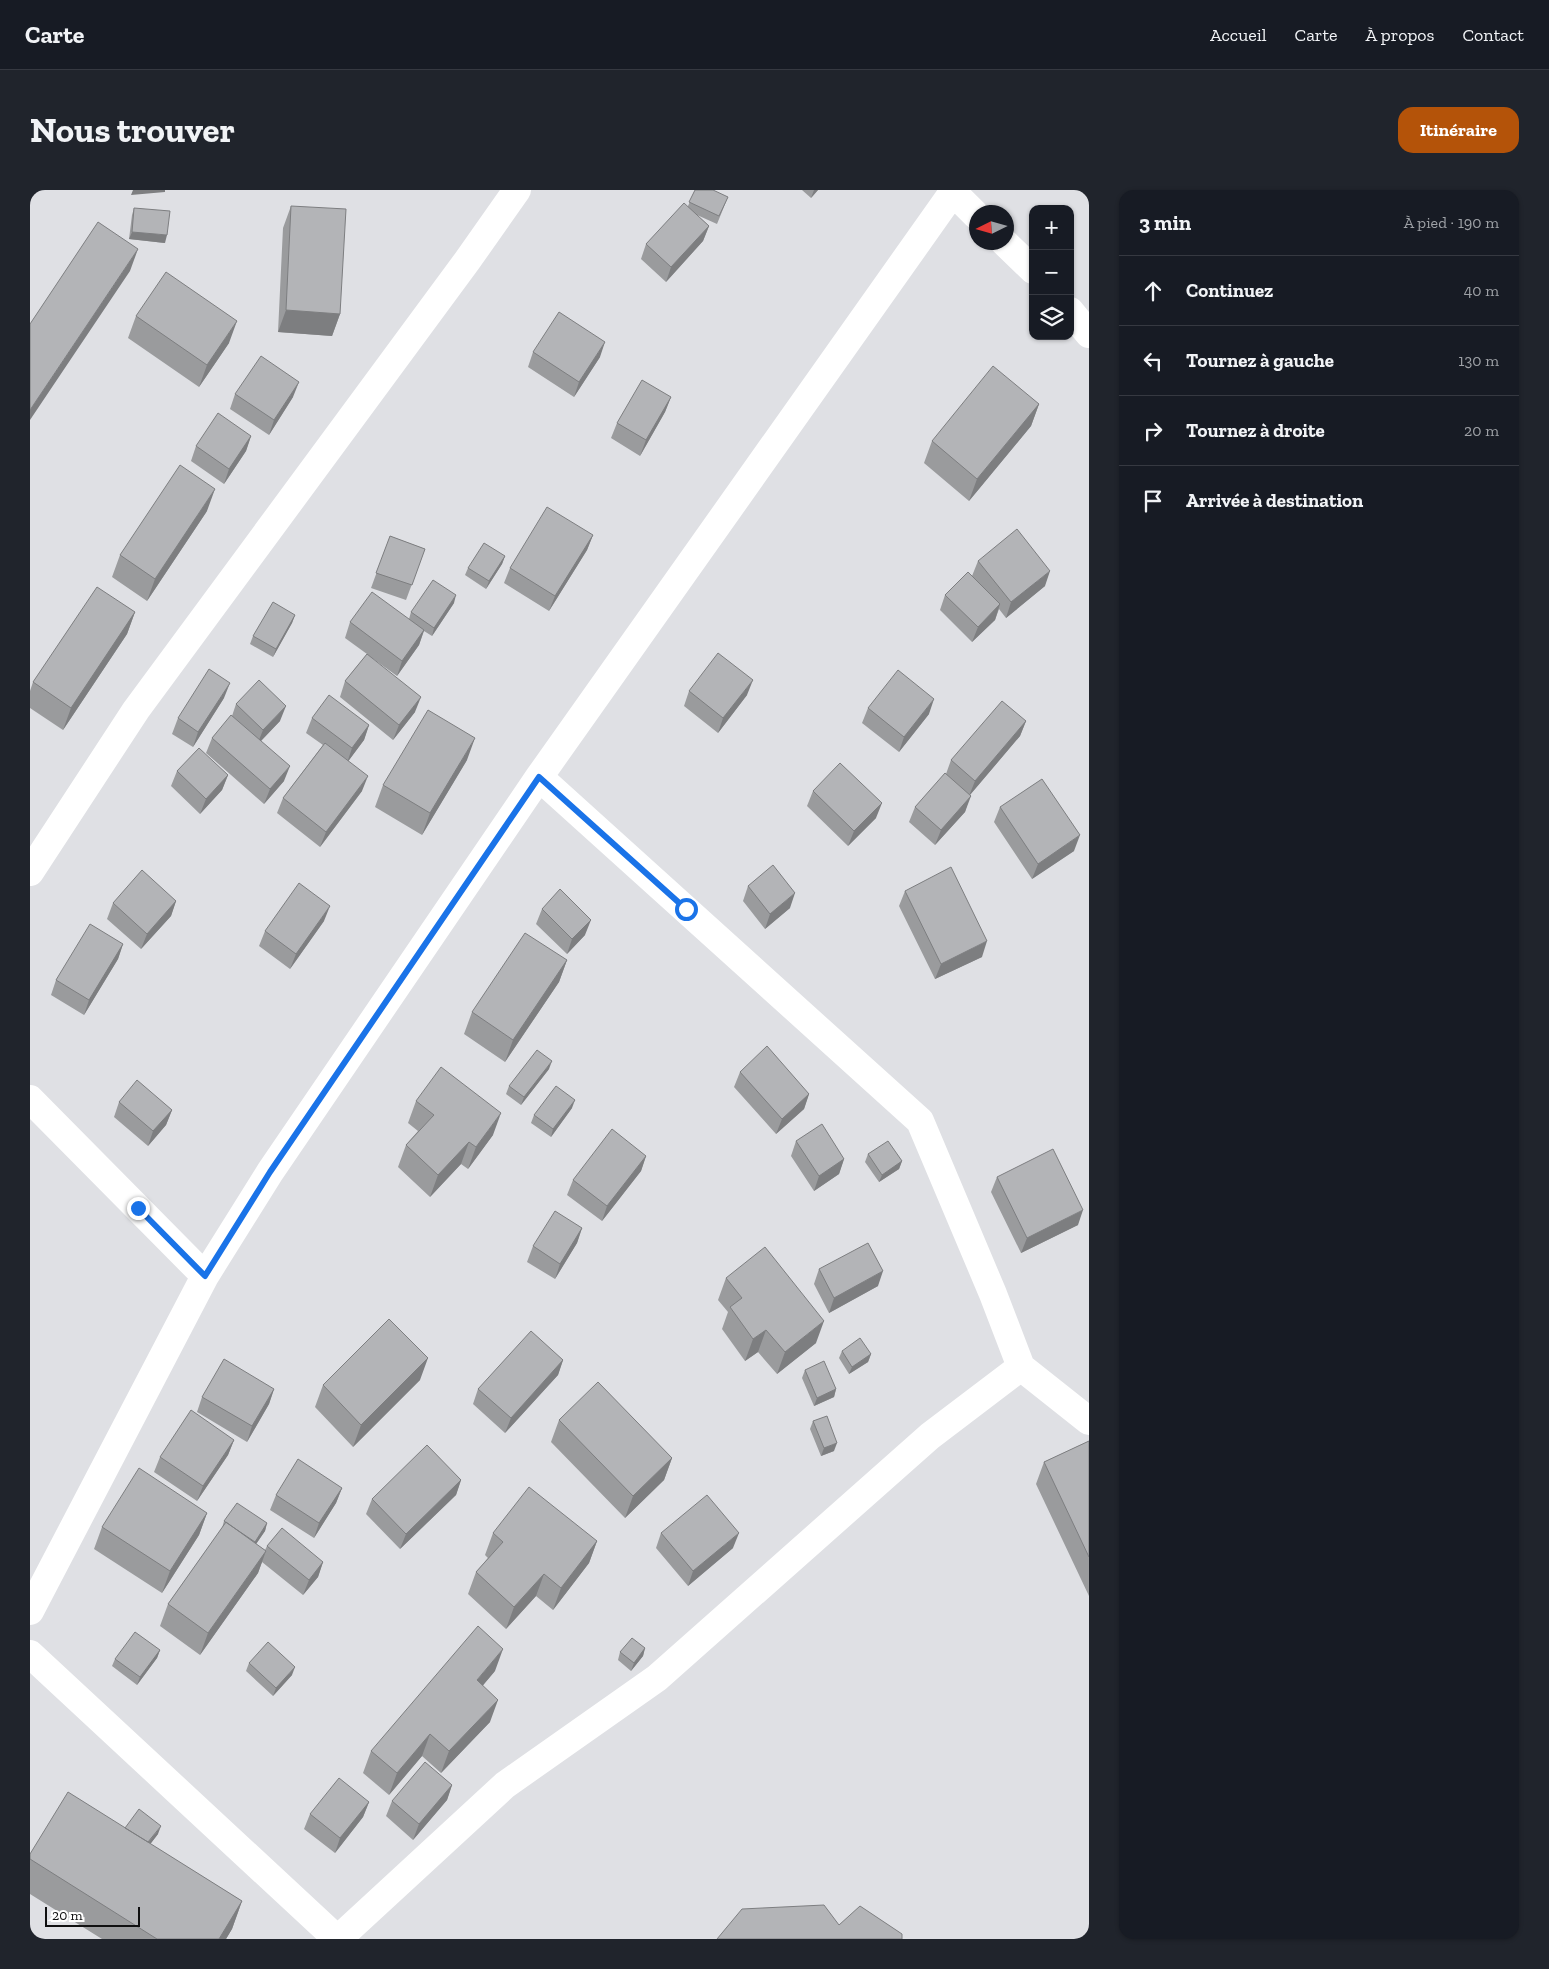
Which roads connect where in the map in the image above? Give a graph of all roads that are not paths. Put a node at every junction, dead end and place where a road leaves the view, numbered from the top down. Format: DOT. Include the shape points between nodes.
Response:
graph roads {
  1 [pos="516,190"];
  2 [pos="954,191"];
  3 [pos="969,207"];
  4 [pos="1012,250"];
  5 [pos="1029,266"];
  6 [pos="1074,316"];
  7 [pos="1089,334"];
  8 [pos="539,777"];
  9 [pos="30,872"];
  10 [pos="30,1099"];
  11 [pos="205,1276"];
  12 [pos="1021,1367"];
  13 [pos="1089,1421"];
  14 [pos="30,1611"];
  15 [pos="30,1654"];
  16 [pos="327,1936"];
  1 -- 9 [label="street" via="136,710"];
  2 -- 3 [label="street"];
  2 -- 8 [label="street"];
  4 -- 5 [label="street"];
  6 -- 7 [label="street"];
  8 -- 11 [label="street" via="270,1172"];
  8 -- 12 [label="street" via="920,1121"];
  10 -- 11 [label="street"];
  11 -- 14 [label="street"];
  12 -- 13 [label="street"];
  12 -- 16 [label="street" via="930,1436 657,1678 505,1785"];
  15 -- 16 [label="street"];
}
